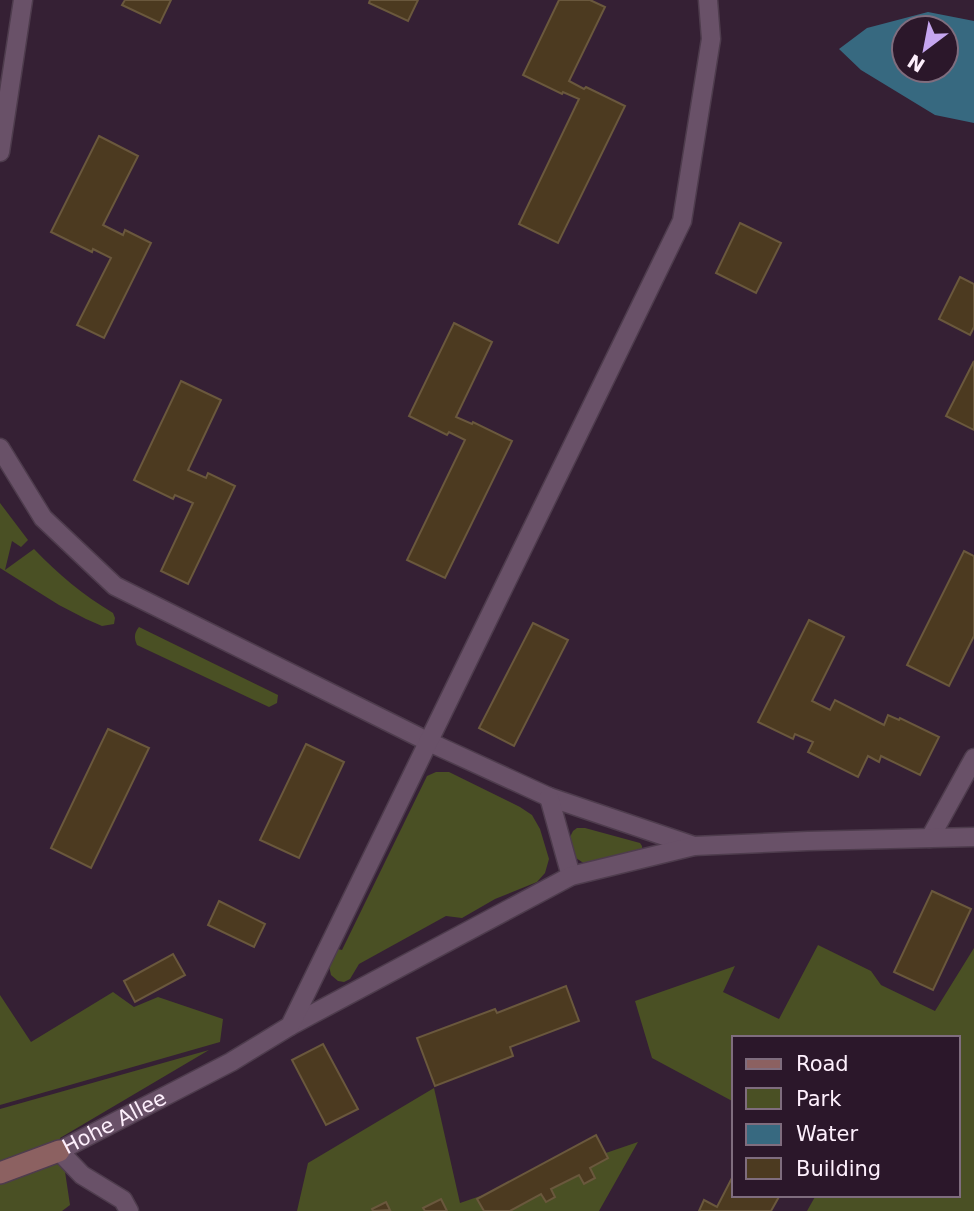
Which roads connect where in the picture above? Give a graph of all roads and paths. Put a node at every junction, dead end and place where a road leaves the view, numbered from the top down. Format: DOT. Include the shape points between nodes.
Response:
graph roads {
  1 [pos="23,0"];
  2 [pos="708,0"];
  3 [pos="0,152"];
  4 [pos="0,448"];
  5 [pos="429,742"];
  6 [pos="974,758"];
  7 [pos="549,797"];
  8 [pos="974,837"];
  9 [pos="930,838"];
  10 [pos="694,846"];
  11 [pos="571,876"];
  12 [pos="290,1026"];
  13 [pos="59,1150"];
  14 [pos="0,1173"];
  15 [pos="129,1211"];
  1 -- 3 [label="street"];
  2 -- 5 [label="street" via="711,39 682,221"];
  4 -- 5 [label="street" via="43,518 115,586"];
  5 -- 7 [label="street"];
  5 -- 12 [label="street"];
  6 -- 9 [label="street"];
  7 -- 10 [label="street"];
  7 -- 11 [label="street"];
  8 -- 9 [label="street"];
  9 -- 10 [label="street"];
  10 -- 11 [label="street, Hohe Allee"];
  11 -- 12 [label="street, Hohe Allee"];
  12 -- 13 [label="street, Hohe Allee"];
  13 -- 14 [label="street, Hohe Allee"];
  13 -- 15 [label="street" via="82,1175 122,1200"];
}
